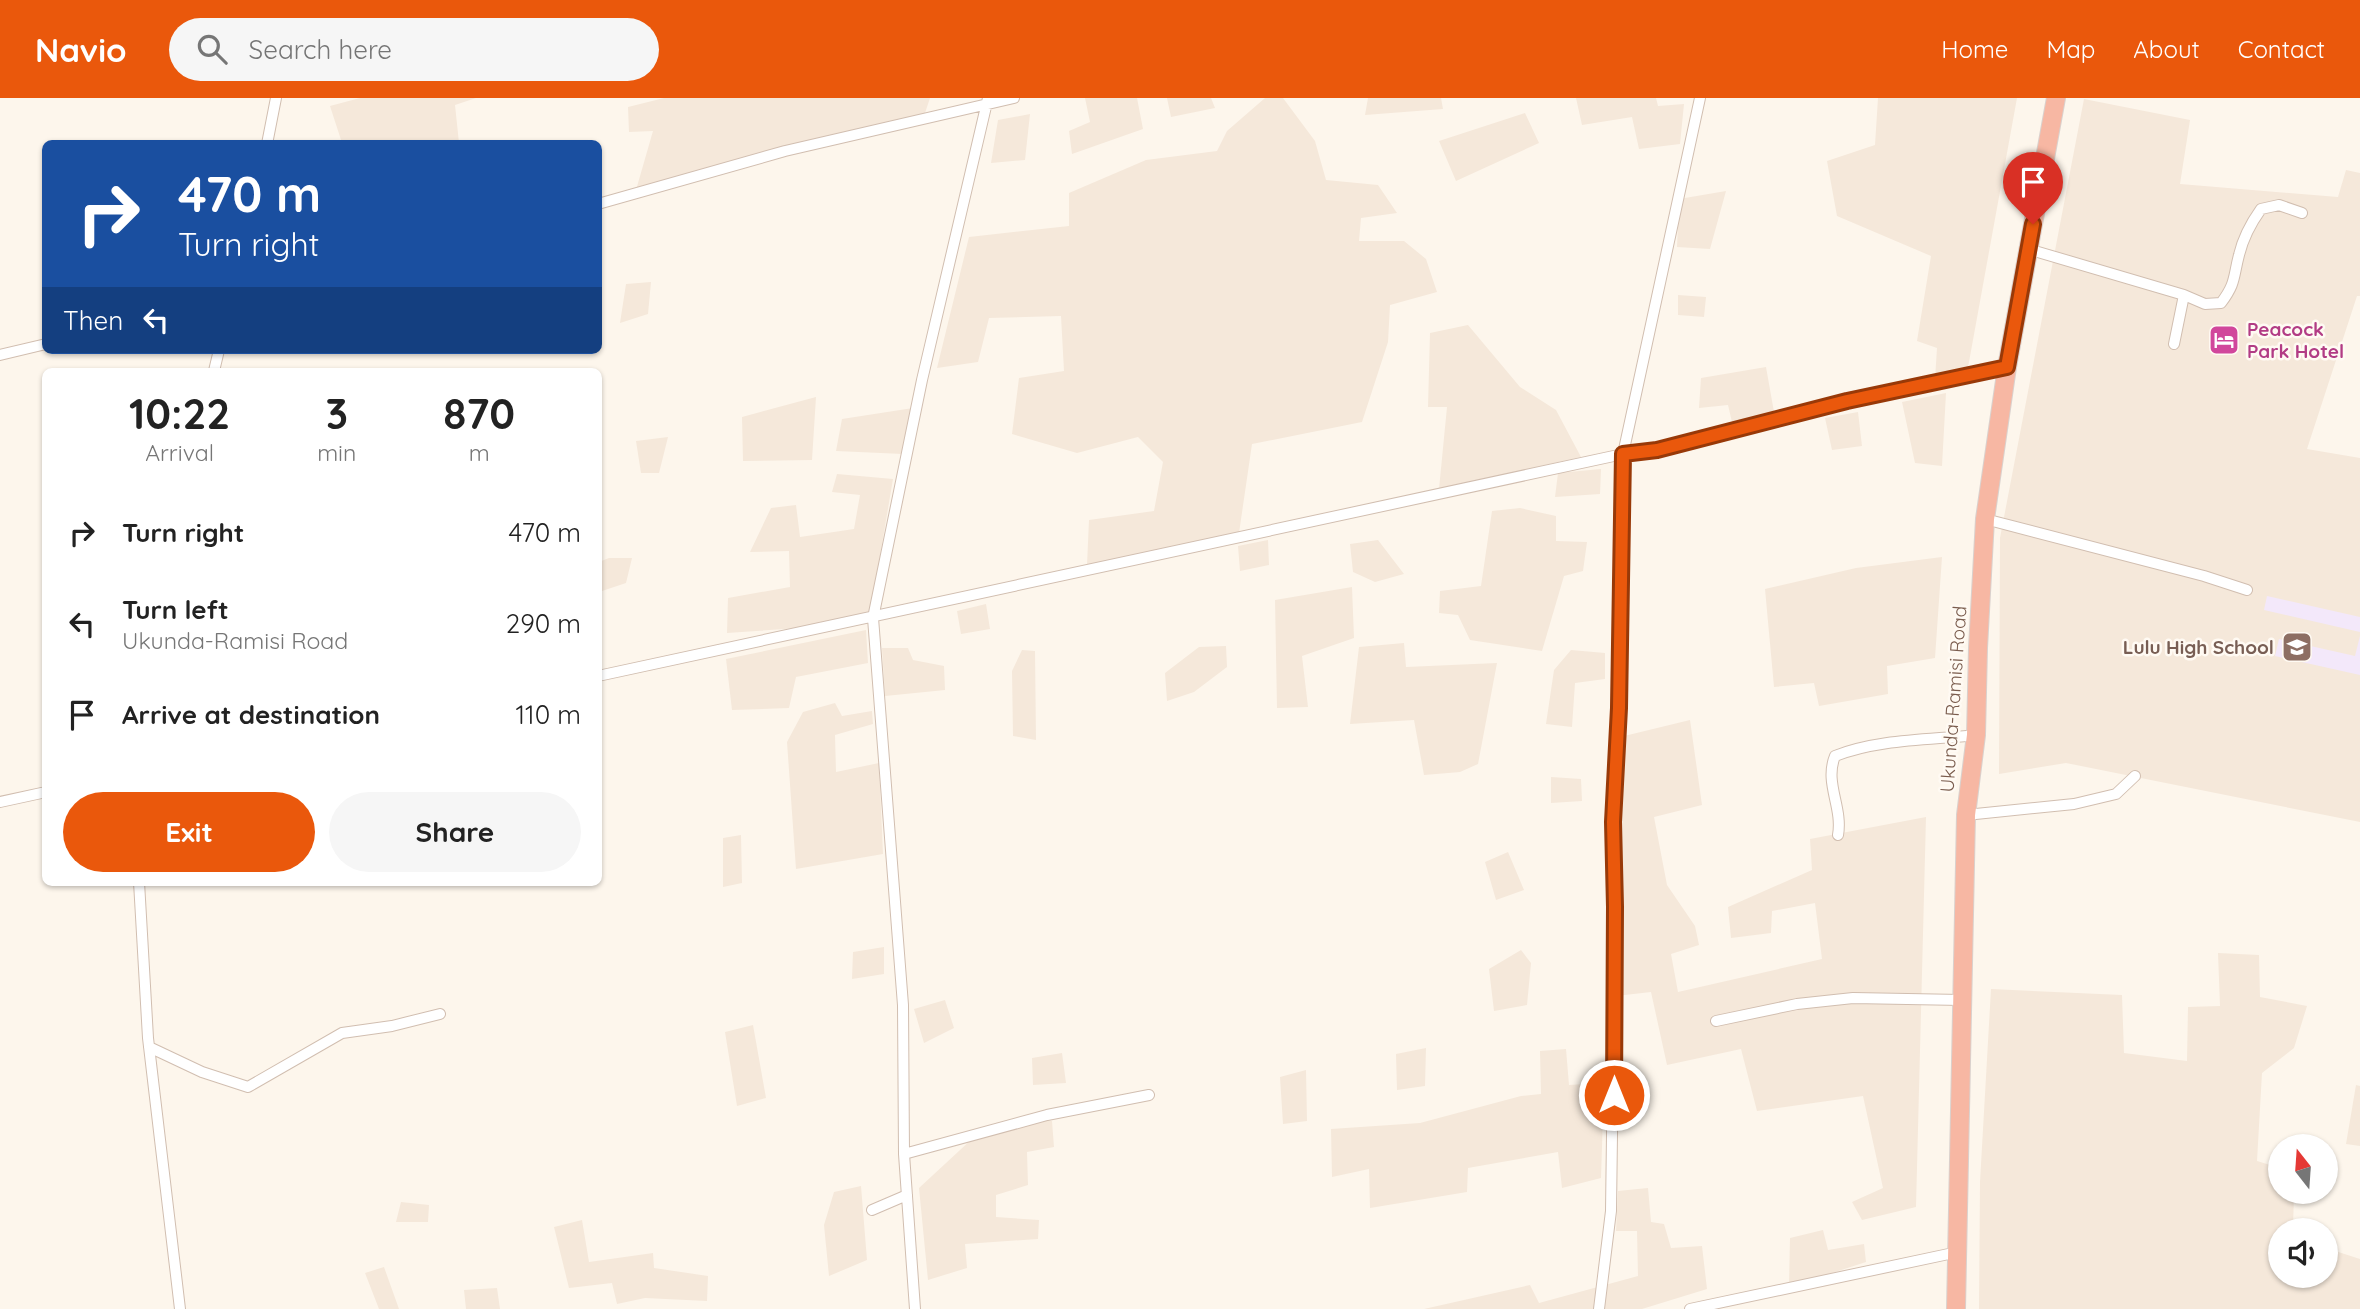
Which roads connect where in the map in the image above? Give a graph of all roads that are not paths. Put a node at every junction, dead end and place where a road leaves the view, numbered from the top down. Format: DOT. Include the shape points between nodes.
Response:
graph roads {
  1 [pos="276,98"];
  2 [pos="1014,98"];
  3 [pos="1700,98"];
  4 [pos="2056,98"];
  5 [pos="988,101"];
  6 [pos="268,140"];
  7 [pos="602,203"];
  8 [pos="2302,213"];
  9 [pos="2028,249"];
  10 [pos="2184,295"];
  11 [pos="2174,344"];
  12 [pos="42,345"];
  13 [pos="0,355"];
  14 [pos="2007,367"];
  15 [pos="1623,454"];
  16 [pos="1985,519"];
  17 [pos="2247,590"];
  18 [pos="873,618"];
  19 [pos="602,675"];
  20 [pos="1976,735"];
  21 [pos="2135,776"];
  22 [pos="42,793"];
  23 [pos="0,802"];
  24 [pos="1966,816"];
  25 [pos="1838,835"];
  26 [pos="139,886"];
  27 [pos="1962,1000"];
  28 [pos="440,1014"];
  29 [pos="1716,1021"];
  30 [pos="149,1047"];
  31 [pos="1149,1095"];
  32 [pos="904,1154"];
  33 [pos="906,1195"];
  34 [pos="872,1210"];
  35 [pos="1958,1252"];
  36 [pos="180,1309"];
  37 [pos="915,1309"];
  38 [pos="1599,1309"];
  39 [pos="1690,1309"];
  40 [pos="1956,1309"];
  1 -- 6 [label="street"];
  2 -- 5 [label="street"];
  3 -- 15 [label="street"];
  4 -- 9 [label="highway, Ukunda-Ramisi Road"];
  5 -- 7 [label="street"];
  5 -- 18 [label="street" via="922,380"];
  8 -- 10 [label="street" via="2278,205 2261,209 2238,256 2233,287 2221,303 2205,304"];
  9 -- 10 [label="street"];
  9 -- 14 [label="highway, Ukunda-Ramisi Road"];
  10 -- 11 [label="street"];
  12 -- 13 [label="street"];
  14 -- 15 [label="street" via="1847,401 1657,450"];
  14 -- 16 [label="highway, Ukunda-Ramisi Road"];
  15 -- 18 [label="street"];
  15 -- 38 [label="street" via="1613,822 1611,1211"];
  16 -- 17 [label="street"];
  16 -- 20 [label="highway, Ukunda-Ramisi Road"];
  18 -- 19 [label="street"];
  18 -- 32 [label="street" via="902,1005"];
  20 -- 24 [label="highway, Ukunda-Ramisi Road"];
  20 -- 25 [label="street" via="1835,756 1830,766"];
  21 -- 24 [label="street" via="2116,794 2084,802"];
  22 -- 23 [label="street"];
  24 -- 27 [label="highway, Ukunda-Ramisi Road"];
  26 -- 30 [label="street"];
  27 -- 29 [label="street" via="1853,998"];
  27 -- 35 [label="highway, Ukunda-Ramisi Road"];
  28 -- 30 [label="street" via="342,1033 248,1087"];
  30 -- 36 [label="street"];
  31 -- 32 [label="street" via="1047,1115"];
  32 -- 33 [label="street"];
  33 -- 34 [label="street"];
  33 -- 37 [label="street"];
  35 -- 39 [label="street"];
  35 -- 40 [label="highway, Ukunda-Ramisi Road"];
}
